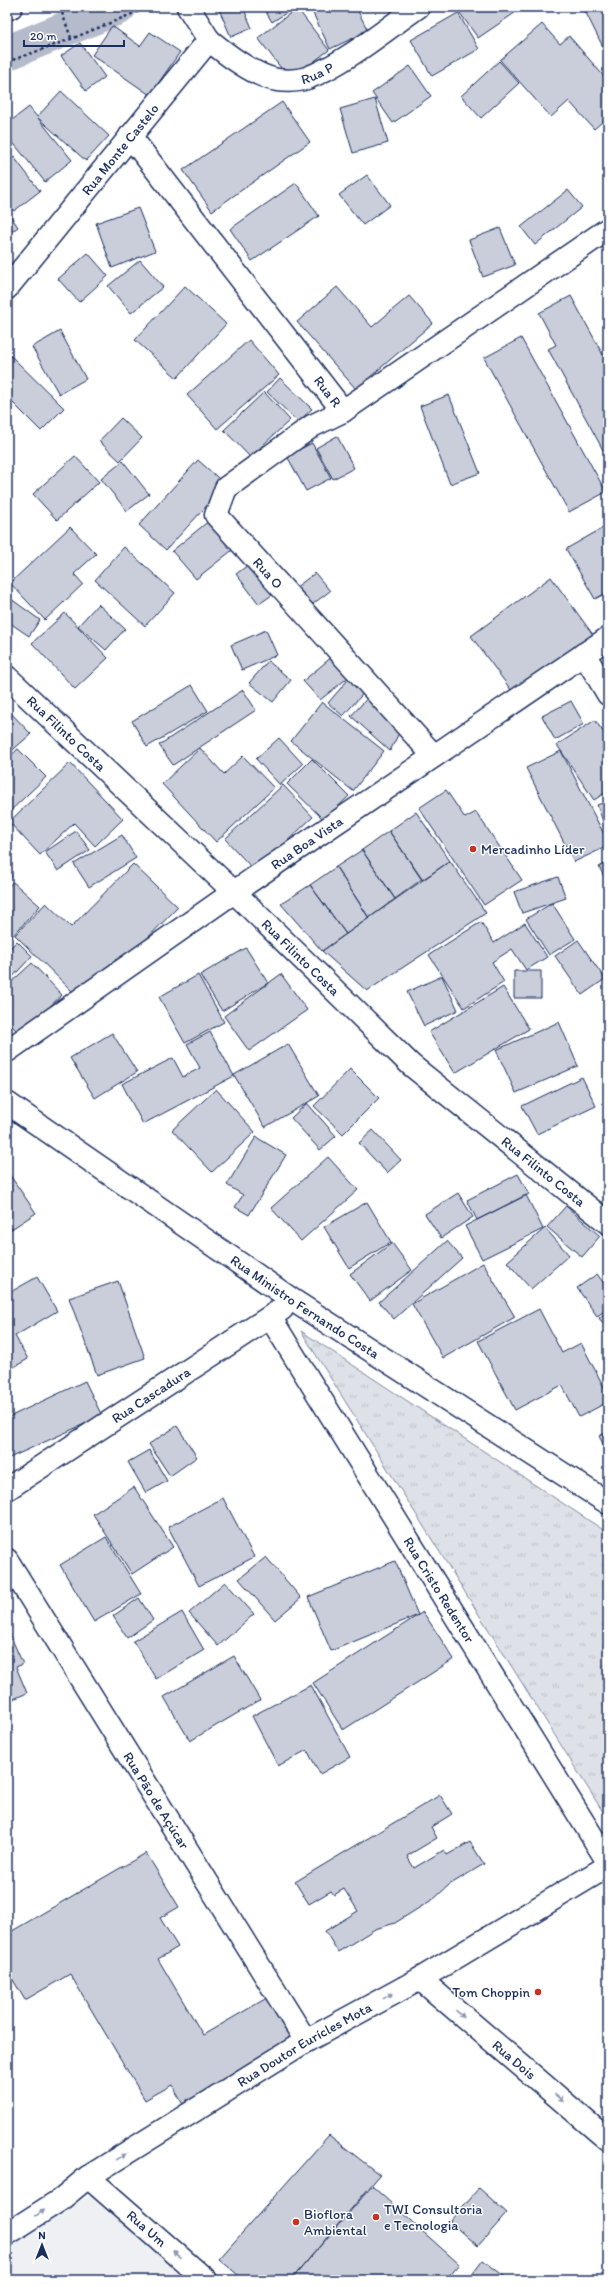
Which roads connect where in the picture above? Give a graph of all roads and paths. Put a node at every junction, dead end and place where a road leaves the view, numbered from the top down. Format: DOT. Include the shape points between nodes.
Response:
graph roads {
  1 [pos="11,7"];
  2 [pos="60,7"];
  3 [pos="149,7"];
  4 [pos="188,7"];
  5 [pos="418,7"];
  6 [pos="7,9"];
  7 [pos="72,39"];
  8 [pos="209,40"];
  9 [pos="7,62"];
  10 [pos="130,136"];
  11 [pos="608,229"];
  12 [pos="7,288"];
  13 [pos="343,411"];
  14 [pos="608,638"];
  15 [pos="584,654"];
  16 [pos="7,677"];
  17 [pos="608,694"];
  18 [pos="434,756"];
  19 [pos="234,892"];
  20 [pos="7,1051"];
  21 [pos="7,1104"];
  22 [pos="608,1223"];
  23 [pos="294,1301"];
  24 [pos="270,1317"];
  25 [pos="7,1489"];
  26 [pos="608,1503"];
  27 [pos="7,1560"];
  28 [pos="608,1862"];
  29 [pos="608,1866"];
  30 [pos="420,1979"];
  31 [pos="306,2041"];
  32 [pos="608,2140"];
  33 [pos="88,2177"];
  34 [pos="8,2230"];
  35 [pos="206,2280"];
  1 -- 6 [label="street"];
  2 -- 7 [label="path"];
  3 -- 7 [label="path"];
  4 -- 8 [label="street"];
  5 -- 8 [label="street, Rua P" via="330,67 294,81 276,80 238,62"];
  7 -- 9 [label="path"];
  8 -- 10 [label="street, Rua Monte Castelo"];
  10 -- 12 [label="street, Rua Monte Castelo"];
  10 -- 13 [label="street, Rua R"];
  11 -- 13 [label="street, Rua R"];
  13 -- 18 [label="street, Rua O" via="312,426 226,488 216,515"];
  14 -- 15 [label="street, Rua Boa Vista"];
  15 -- 17 [label="street"];
  15 -- 18 [label="street, Rua Boa Vista"];
  16 -- 19 [label="street, Rua Filinto Costa"];
  18 -- 19 [label="street, Rua Boa Vista"];
  19 -- 20 [label="street, Rua Boa Vista"];
  19 -- 22 [label="street, Rua Filinto Costa" via="411,1065"];
  21 -- 23 [label="street, Rua Ministro Fernando Costa"];
  23 -- 24 [label="street, Rua Cascadura"];
  23 -- 26 [label="street, Rua Ministro Fernando Costa"];
  24 -- 25 [label="street, Rua Cascadura"];
  24 -- 28 [label="street, Rua Cristo Redentor"];
  27 -- 31 [label="street, Rua Pão de Açúcar"];
  29 -- 30 [label="street, Rua Doutor Eurícles Mota"];
  31 -- 30 [label="street, Rua Doutor Eurícles Mota, one-way"];
  30 -- 32 [label="street, Rua Dois, one-way"];
  33 -- 31 [label="street, Rua Doutor Eurícles Mota, one-way"];
  34 -- 33 [label="street, Rua Doutor Eurícles Mota, one-way" via="60,2200"];
  35 -- 33 [label="street, Rua Um, one-way"];
}
